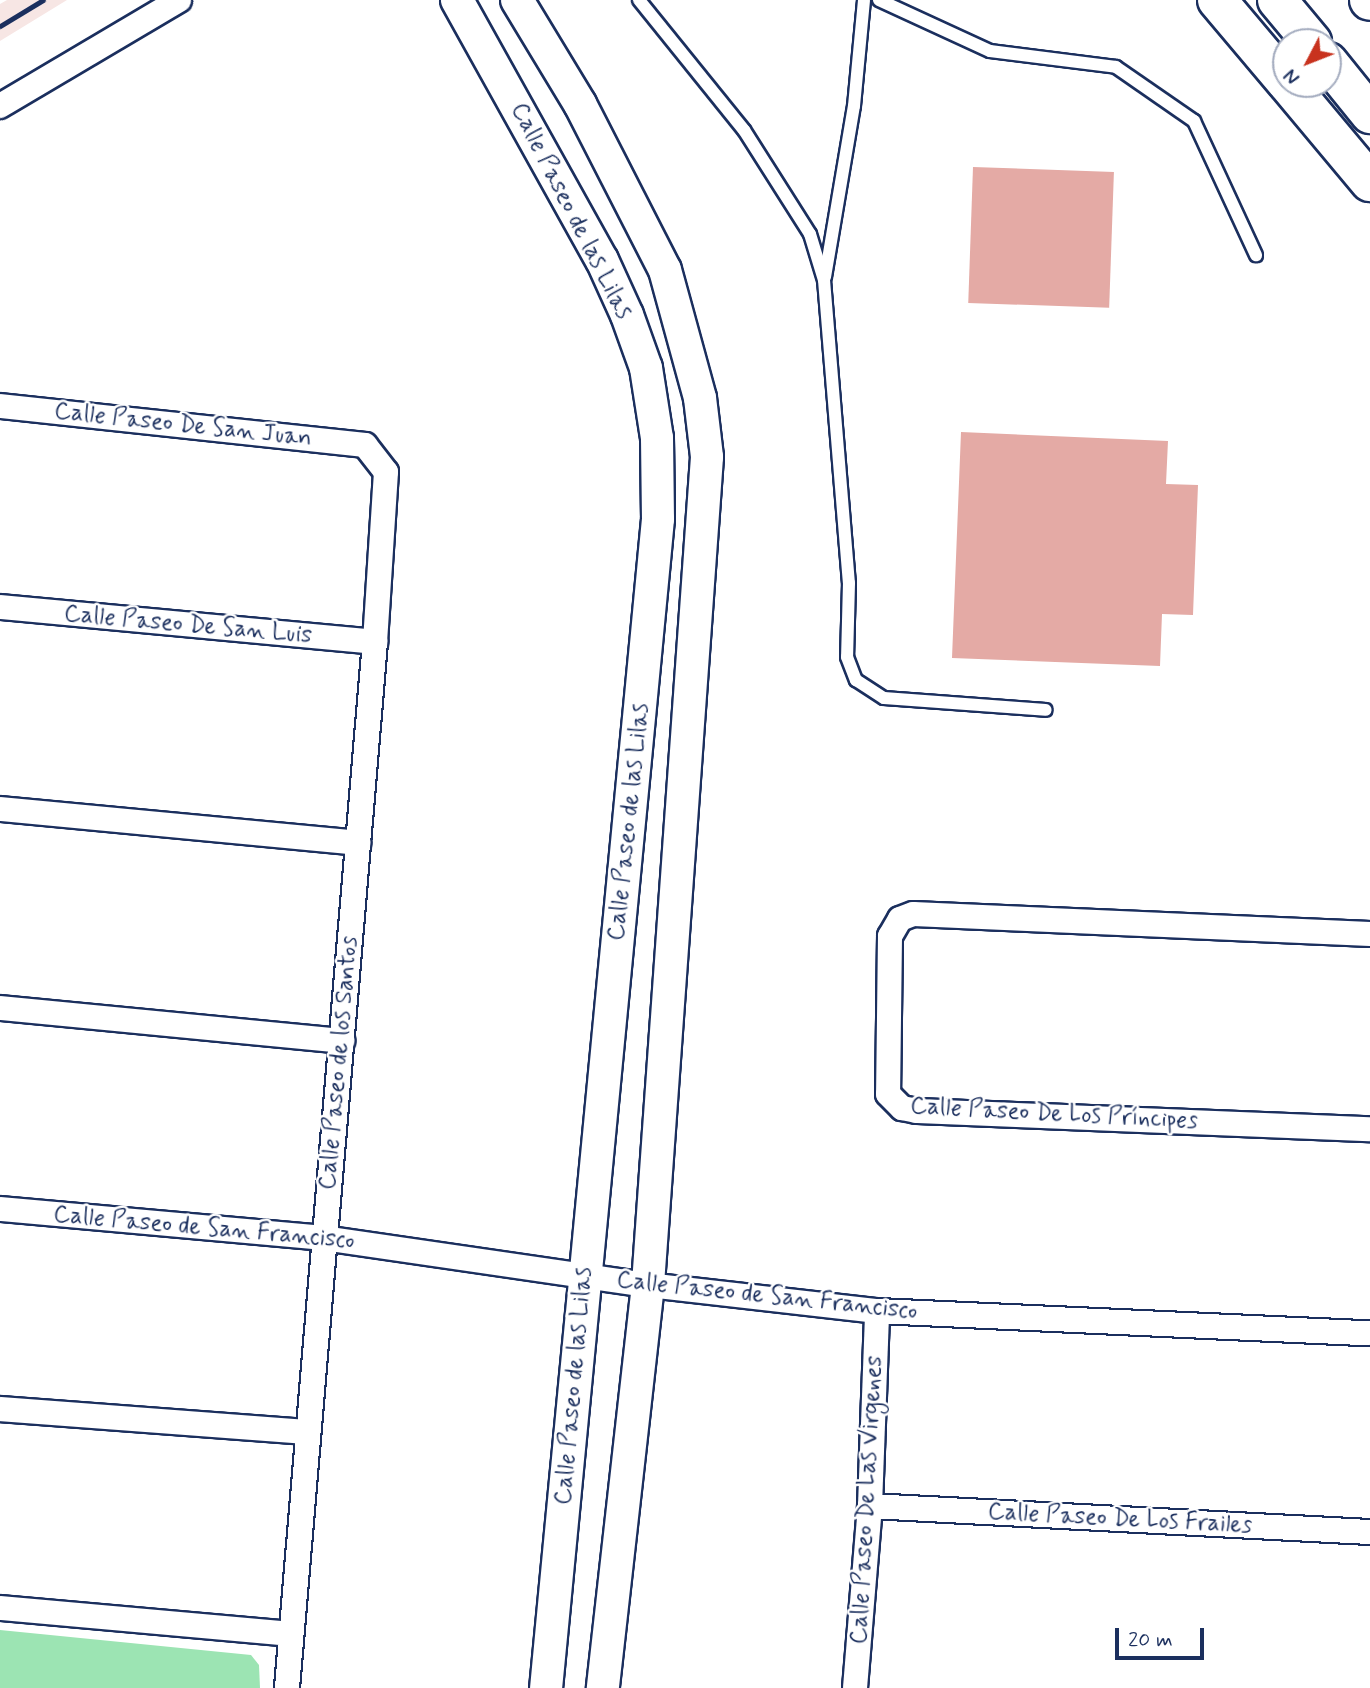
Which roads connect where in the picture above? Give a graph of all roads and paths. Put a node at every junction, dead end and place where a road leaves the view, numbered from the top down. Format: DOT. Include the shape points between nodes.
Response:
graph roads {
  1 [pos="179,0"];
  2 [pos="457,0"];
  3 [pos="517,0"];
  4 [pos="639,0"];
  5 [pos="864,0"];
  6 [pos="879,0"];
  7 [pos="1217,0"];
  8 [pos="1277,0"];
  9 [pos="1300,28"];
  10 [pos="1272,65"];
  11 [pos="1342,79"];
  12 [pos="1300,98"];
  13 [pos="0,106"];
  14 [pos="1370,114"];
  15 [pos="1370,182"];
  16 [pos="1256,255"];
  17 [pos="824,280"];
  18 [pos="0,406"];
  19 [pos="365,445"];
  20 [pos="0,607"];
  21 [pos="375,642"];
  22 [pos="1046,710"];
  23 [pos="0,809"];
  24 [pos="358,842"];
  25 [pos="1370,933"];
  26 [pos="0,1008"];
  27 [pos="342,1041"];
  28 [pos="1370,1129"];
  29 [pos="0,1209"];
  30 [pos="324,1238"];
  31 [pos="584,1275"];
  32 [pos="648,1285"];
  33 [pos="877,1311"];
  34 [pos="1370,1333"];
  35 [pos="0,1409"];
  36 [pos="308,1432"];
  37 [pos="870,1506"];
  38 [pos="1370,1532"];
  39 [pos="0,1608"];
  40 [pos="291,1633"];
  41 [pos="287,1688"];
  42 [pos="546,1688"];
  43 [pos="603,1688"];
  44 [pos="855,1688"];
  1 -- 13 [label="street"];
  2 -- 31 [label="street, Calle Paseo de las Lilas" via="622,304 646,368 657,438 657,532"];
  3 -- 32 [label="street, Calle Paseo de las Lilas" via="635,205 665,270 694,372 707,457"];
  4 -- 17 [label="lane" via="702,75 788,195 810,234"];
  5 -- 17 [label="lane" via="855,106"];
  6 -- 16 [label="lane" via="990,51 1116,67 1195,121"];
  7 -- 10 [label="highway"];
  8 -- 9 [label="highway"];
  11 -- 14 [label="highway"];
  12 -- 15 [label="highway"];
  17 -- 22 [label="lane" via="849,583 847,657 856,680 884,698"];
  18 -- 19 [label="street, Calle Paseo De San Juan"];
  19 -- 21 [label="street, Calle Paseo de los Santos" via="379,460 387,484"];
  20 -- 21 [label="street, Calle Paseo De San Luis"];
  21 -- 24 [label="street, Calle Paseo de los Santos"];
  23 -- 24 [label="street"];
  24 -- 27 [label="street, Calle Paseo de los Santos"];
  25 -- 28 [label="street, Calle Paseo De Los Príncipes" via="914,914 900,919 890,936 888,1094 902,1108 917,1111"];
  26 -- 27 [label="street"];
  27 -- 30 [label="street, Calle Paseo de los Santos"];
  29 -- 30 [label="street, Calle Paseo de San Francisco"];
  30 -- 31 [label="street, Calle Paseo de San Francisco"];
  30 -- 36 [label="street, Calle Paseo de los Santos"];
  31 -- 32 [label="street, Calle Paseo de San Francisco"];
  31 -- 42 [label="street, Calle Paseo de las Lilas"];
  32 -- 33 [label="street, Calle Paseo de San Francisco"];
  32 -- 43 [label="street, Calle Paseo de las Lilas"];
  33 -- 34 [label="street, Calle Paseo de San Francisco"];
  33 -- 37 [label="street, Calle Paseo De Las Virgenes"];
  35 -- 36 [label="street"];
  36 -- 40 [label="street, Calle Paseo de los Santos"];
  37 -- 38 [label="street, Calle Paseo De Los Frailes"];
  37 -- 44 [label="street, Calle Paseo De Las Virgenes"];
  39 -- 40 [label="street"];
  40 -- 41 [label="street, Calle Paseo de los Santos"];
}
